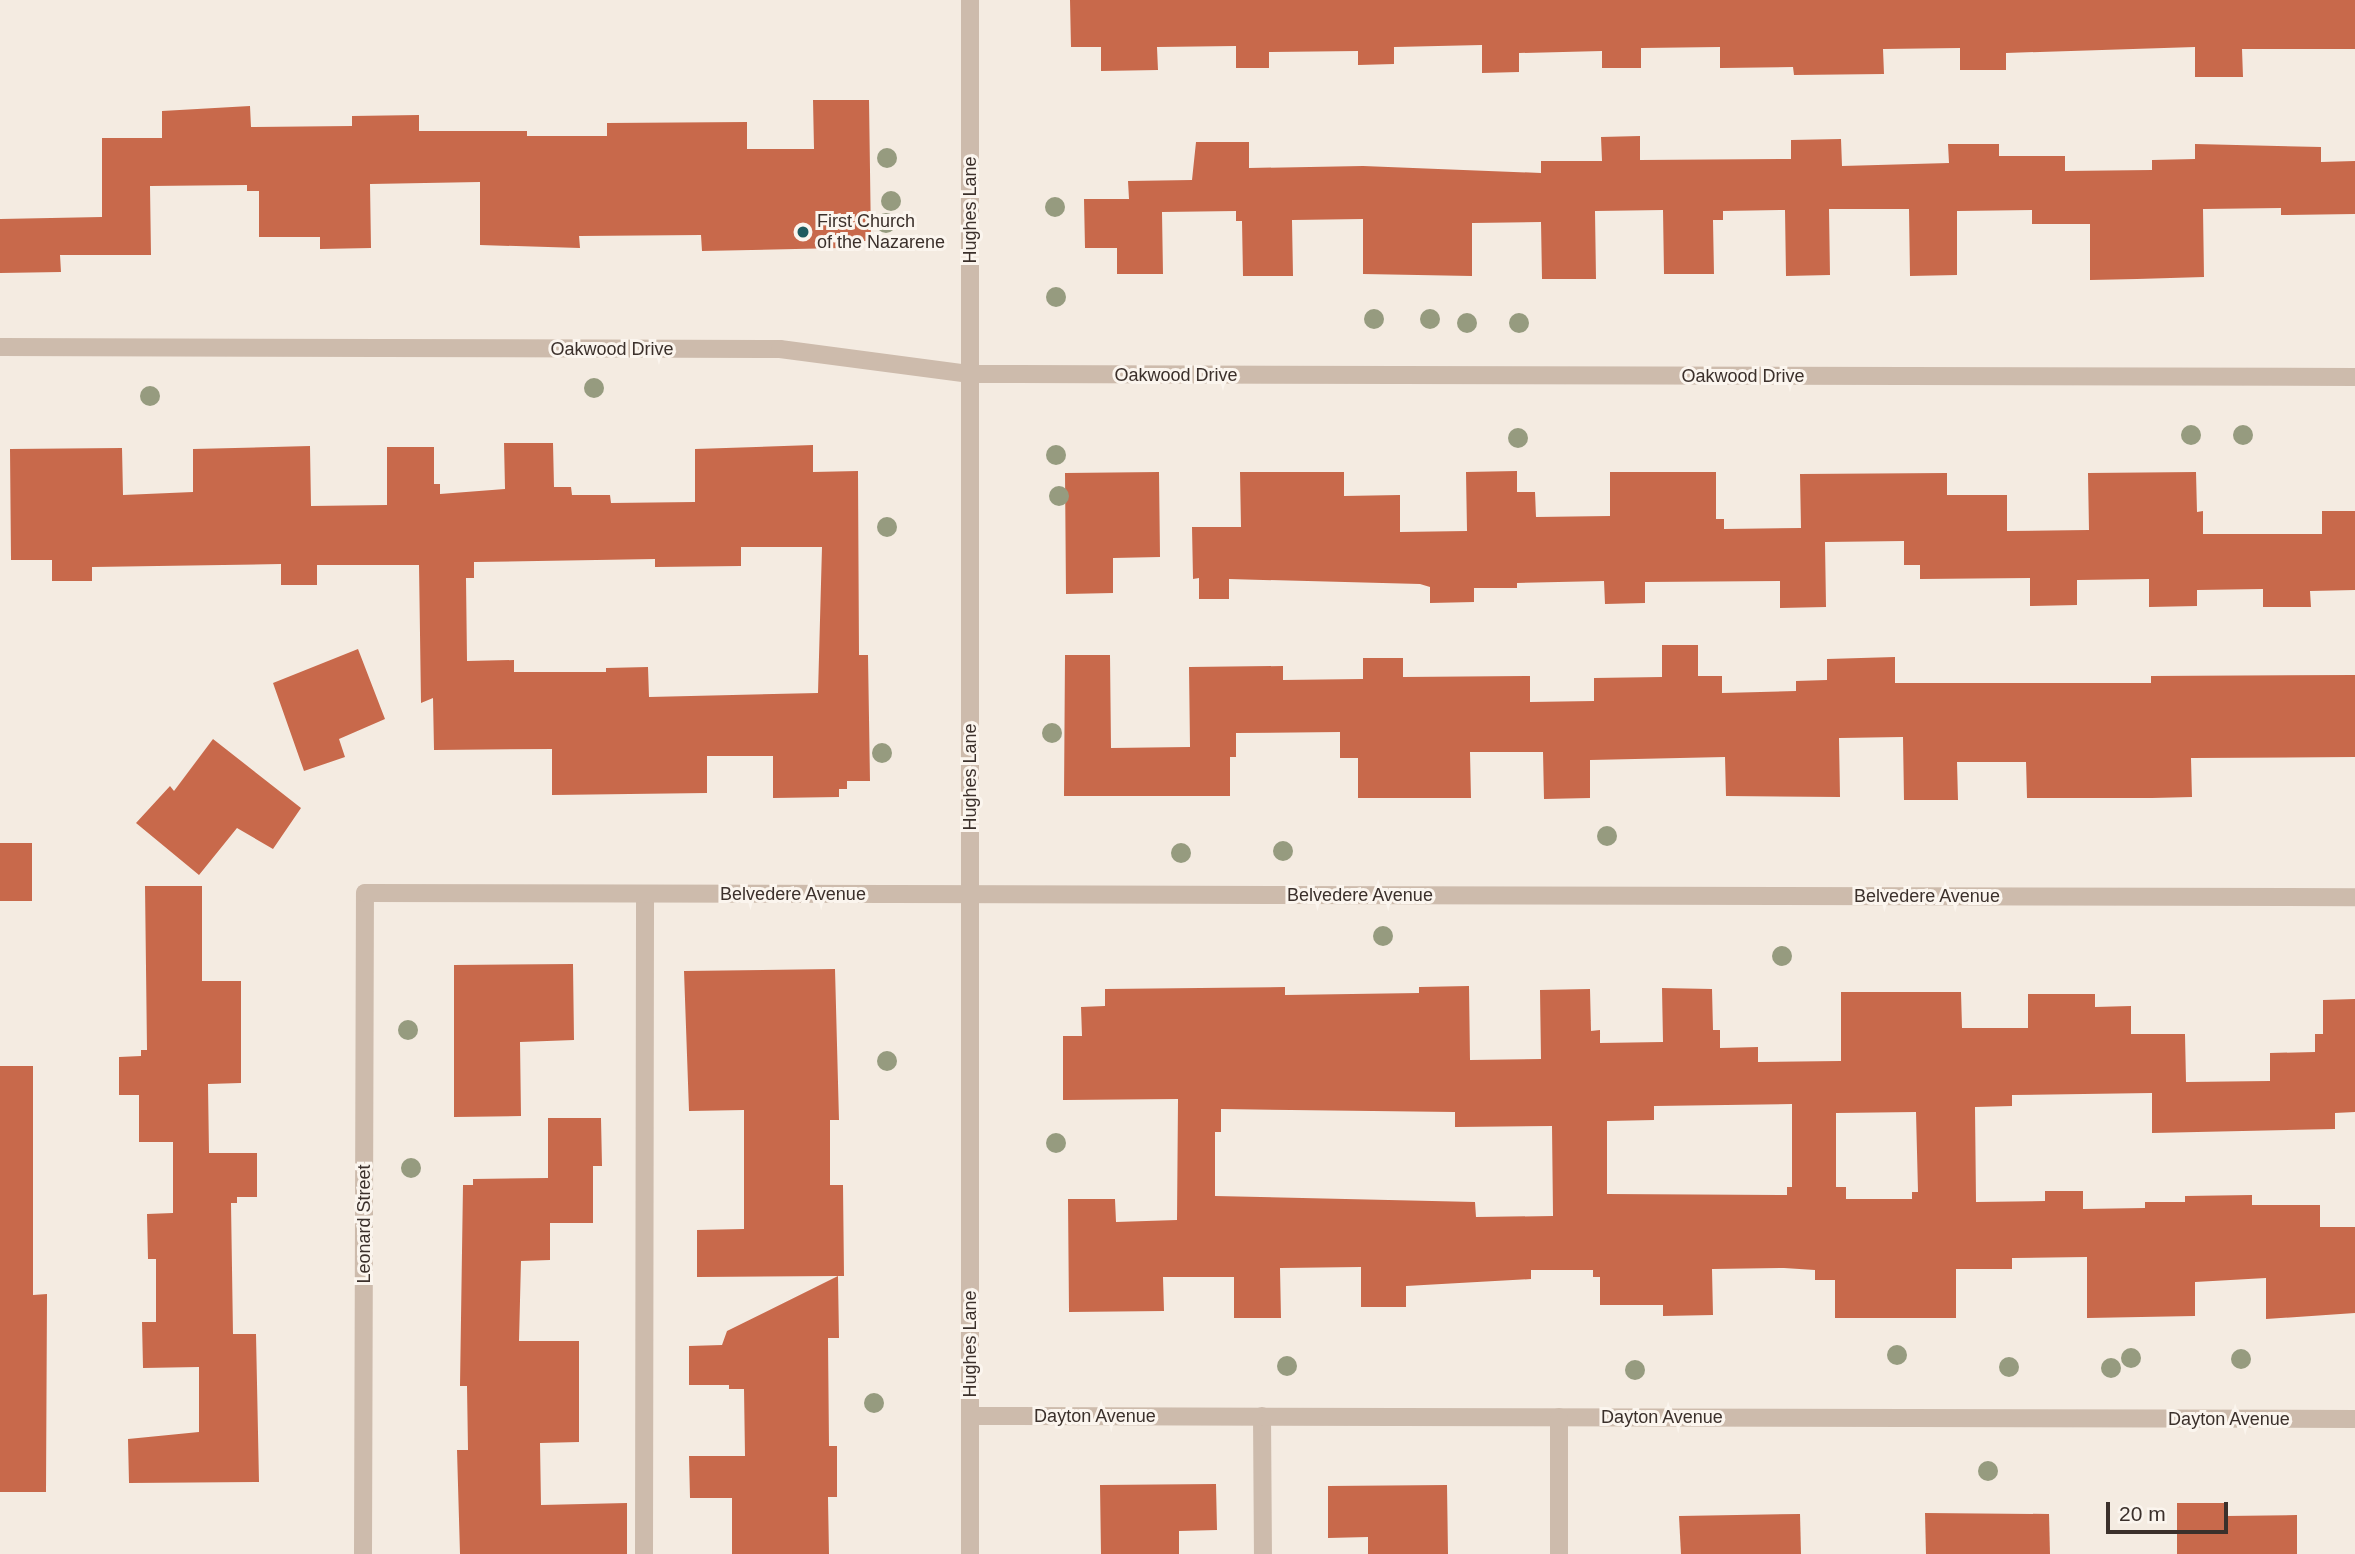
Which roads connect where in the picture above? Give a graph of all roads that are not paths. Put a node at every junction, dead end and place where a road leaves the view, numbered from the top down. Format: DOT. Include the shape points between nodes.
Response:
graph roads {
  1 [pos="970,0"];
  2 [pos="0,347"];
  3 [pos="970,374"];
  4 [pos="2355,377"];
  5 [pos="365,893"];
  6 [pos="645,894"];
  7 [pos="970,895"];
  8 [pos="2355,897"];
  9 [pos="970,1416"];
  10 [pos="1262,1416"];
  11 [pos="1559,1417"];
  12 [pos="2355,1419"];
  13 [pos="363,1554"];
  14 [pos="644,1554"];
  15 [pos="970,1554"];
  16 [pos="1263,1554"];
  17 [pos="1559,1554"];
  1 -- 3 [label="street, Hughes Lane"];
  2 -- 3 [label="street, Oakwood Drive" via="780,349"];
  3 -- 4 [label="street, Oakwood Drive"];
  3 -- 7 [label="street, Hughes Lane"];
  5 -- 6 [label="street, Belvedere Avenue"];
  5 -- 13 [label="street, Leonard Street"];
  6 -- 7 [label="street, Belvedere Avenue"];
  6 -- 14 [label="street"];
  7 -- 8 [label="street, Belvedere Avenue"];
  7 -- 9 [label="street, Hughes Lane"];
  9 -- 10 [label="street, Dayton Avenue"];
  9 -- 15 [label="street, Hughes Lane"];
  10 -- 11 [label="street, Dayton Avenue"];
  10 -- 16 [label="street"];
  11 -- 12 [label="street, Dayton Avenue"];
  11 -- 17 [label="street"];
}
